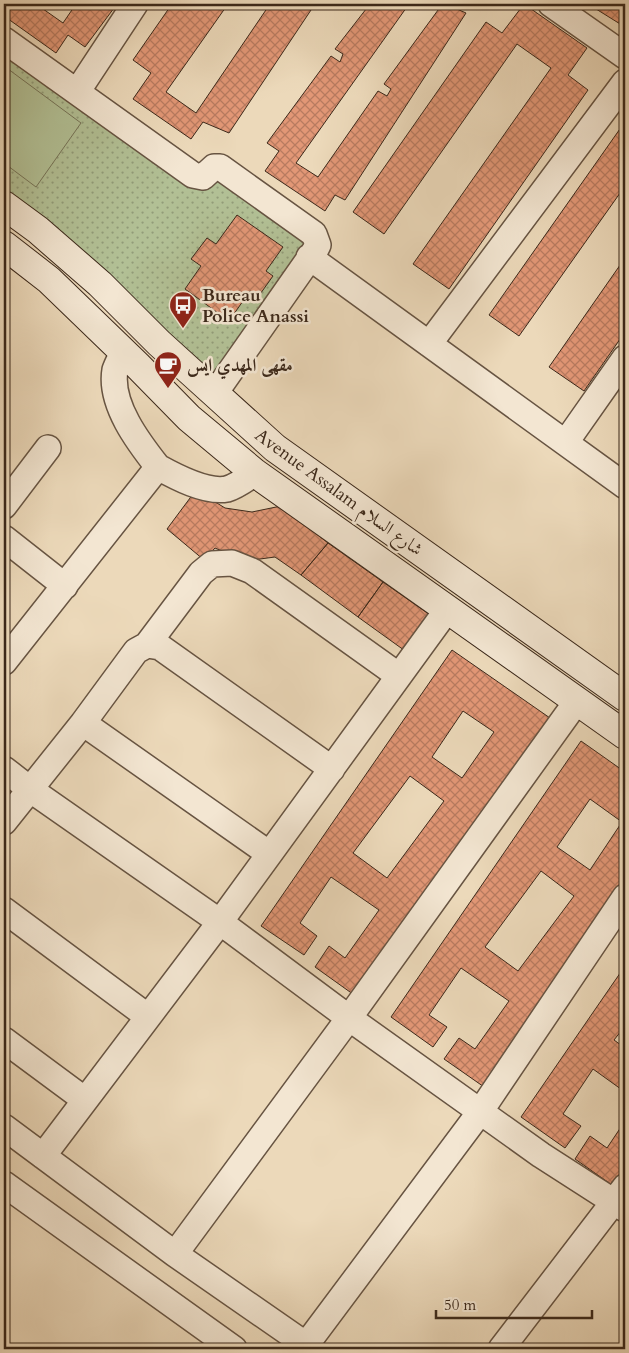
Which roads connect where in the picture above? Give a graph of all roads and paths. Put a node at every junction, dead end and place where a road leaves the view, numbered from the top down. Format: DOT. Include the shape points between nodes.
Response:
graph roads {
  1 [pos="136,4"];
  2 [pos="551,4"];
  3 [pos="4,40"];
  4 [pos="625,56"];
  5 [pos="625,82"];
  6 [pos="77,92"];
  7 [pos="4,205"];
  8 [pos="4,244"];
  9 [pos="309,257"];
  10 [pos="100,284"];
  11 [pos="78,307"];
  12 [pos="429,344"];
  13 [pos="123,352"];
  14 [pos="625,358"];
  15 [pos="214,393"];
  16 [pos="566,442"];
  17 [pos="48,448"];
  18 [pos="158,467"];
  19 [pos="255,473"];
  20 [pos="625,486"];
  21 [pos="4,506"];
  22 [pos="4,538"];
  23 [pos="65,586"];
  24 [pos="446,610"];
  25 [pos="147,645"];
  26 [pos="4,662"];
  27 [pos="399,676"];
  28 [pos="625,697"];
  29 [pos="577,702"];
  30 [pos="83,723"];
  31 [pos="625,735"];
  32 [pos="4,769"];
  33 [pos="332,769"];
  34 [pos="31,790"];
  35 [pos="4,822"];
  36 [pos="268,853"];
  37 [pos="625,897"];
  38 [pos="4,910"];
  39 [pos="220,922"];
  40 [pos="147,1016"];
  41 [pos="350,1018"];
  42 [pos="4,1040"];
  43 [pos="85,1100"];
  44 [pos="480,1112"];
  45 [pos="4,1127"];
  46 [pos="43,1156"];
  47 [pos="8,1196"];
  48 [pos="622,1199"];
  49 [pos="175,1254"];
  50 [pos="309,1347"];
  51 [pos="234,1349"];
  52 [pos="501,1349"];
  1 -- 6 [label="street"];
  2 -- 4 [label="street"];
  3 -- 6 [label="street"];
  5 -- 12 [label="street"];
  6 -- 9 [label="street" via="192,175 203,177 214,167 220,167 314,234 318,245"];
  7 -- 10 [label="street, Avenue Assalam شارع السلام"];
  8 -- 11 [label="street, Avenue Assalam شارع السلام"];
  9 -- 12 [label="street"];
  9 -- 15 [label="street"];
  10 -- 11 [label="street"];
  10 -- 15 [label="street, Avenue Assalam شارع السلام"];
  11 -- 13 [label="street, Avenue Assalam شارع السلام"];
  12 -- 16 [label="street"];
  13 -- 18 [label="street" via="115,370 116,392 124,417 140,445"];
  13 -- 19 [label="street, Avenue Assalam شارع السلام" via="189,418"];
  14 -- 16 [label="street"];
  15 -- 28 [label="street, Avenue Assalam شارع السلام" via="275,448"];
  16 -- 20 [label="street"];
  17 -- 21 [label="street"];
  18 -- 19 [label="street" via="203,487 226,489"];
  18 -- 23 [label="street"];
  19 -- 24 [label="street, Avenue Assalam شارع السلام"];
  22 -- 23 [label="street"];
  23 -- 26 [label="street"];
  24 -- 27 [label="street"];
  24 -- 29 [label="street, Avenue Assalam شارع السلام"];
  25 -- 27 [label="street" via="201,574 212,564 232,563 252,571"];
  25 -- 30 [label="street" via="136,651"];
  25 -- 33 [label="street" via="160,648"];
  27 -- 33 [label="street"];
  29 -- 31 [label="street, Avenue Assalam شارع السلام"];
  29 -- 41 [label="street"];
  30 -- 34 [label="street"];
  30 -- 36 [label="street"];
  32 -- 34 [label="street"];
  33 -- 36 [label="street"];
  34 -- 35 [label="street"];
  34 -- 39 [label="street"];
  36 -- 39 [label="street"];
  37 -- 44 [label="street"];
  38 -- 40 [label="street"];
  39 -- 40 [label="street"];
  39 -- 41 [label="street"];
  40 -- 43 [label="street"];
  41 -- 44 [label="street"];
  41 -- 49 [label="street"];
  42 -- 43 [label="street"];
  43 -- 46 [label="street"];
  44 -- 48 [label="street" via="541,1155"];
  44 -- 50 [label="street"];
  45 -- 46 [label="street"];
  46 -- 49 [label="street"];
  47 -- 51 [label="street"];
  48 -- 52 [label="street"];
  49 -- 50 [label="street"];
}
